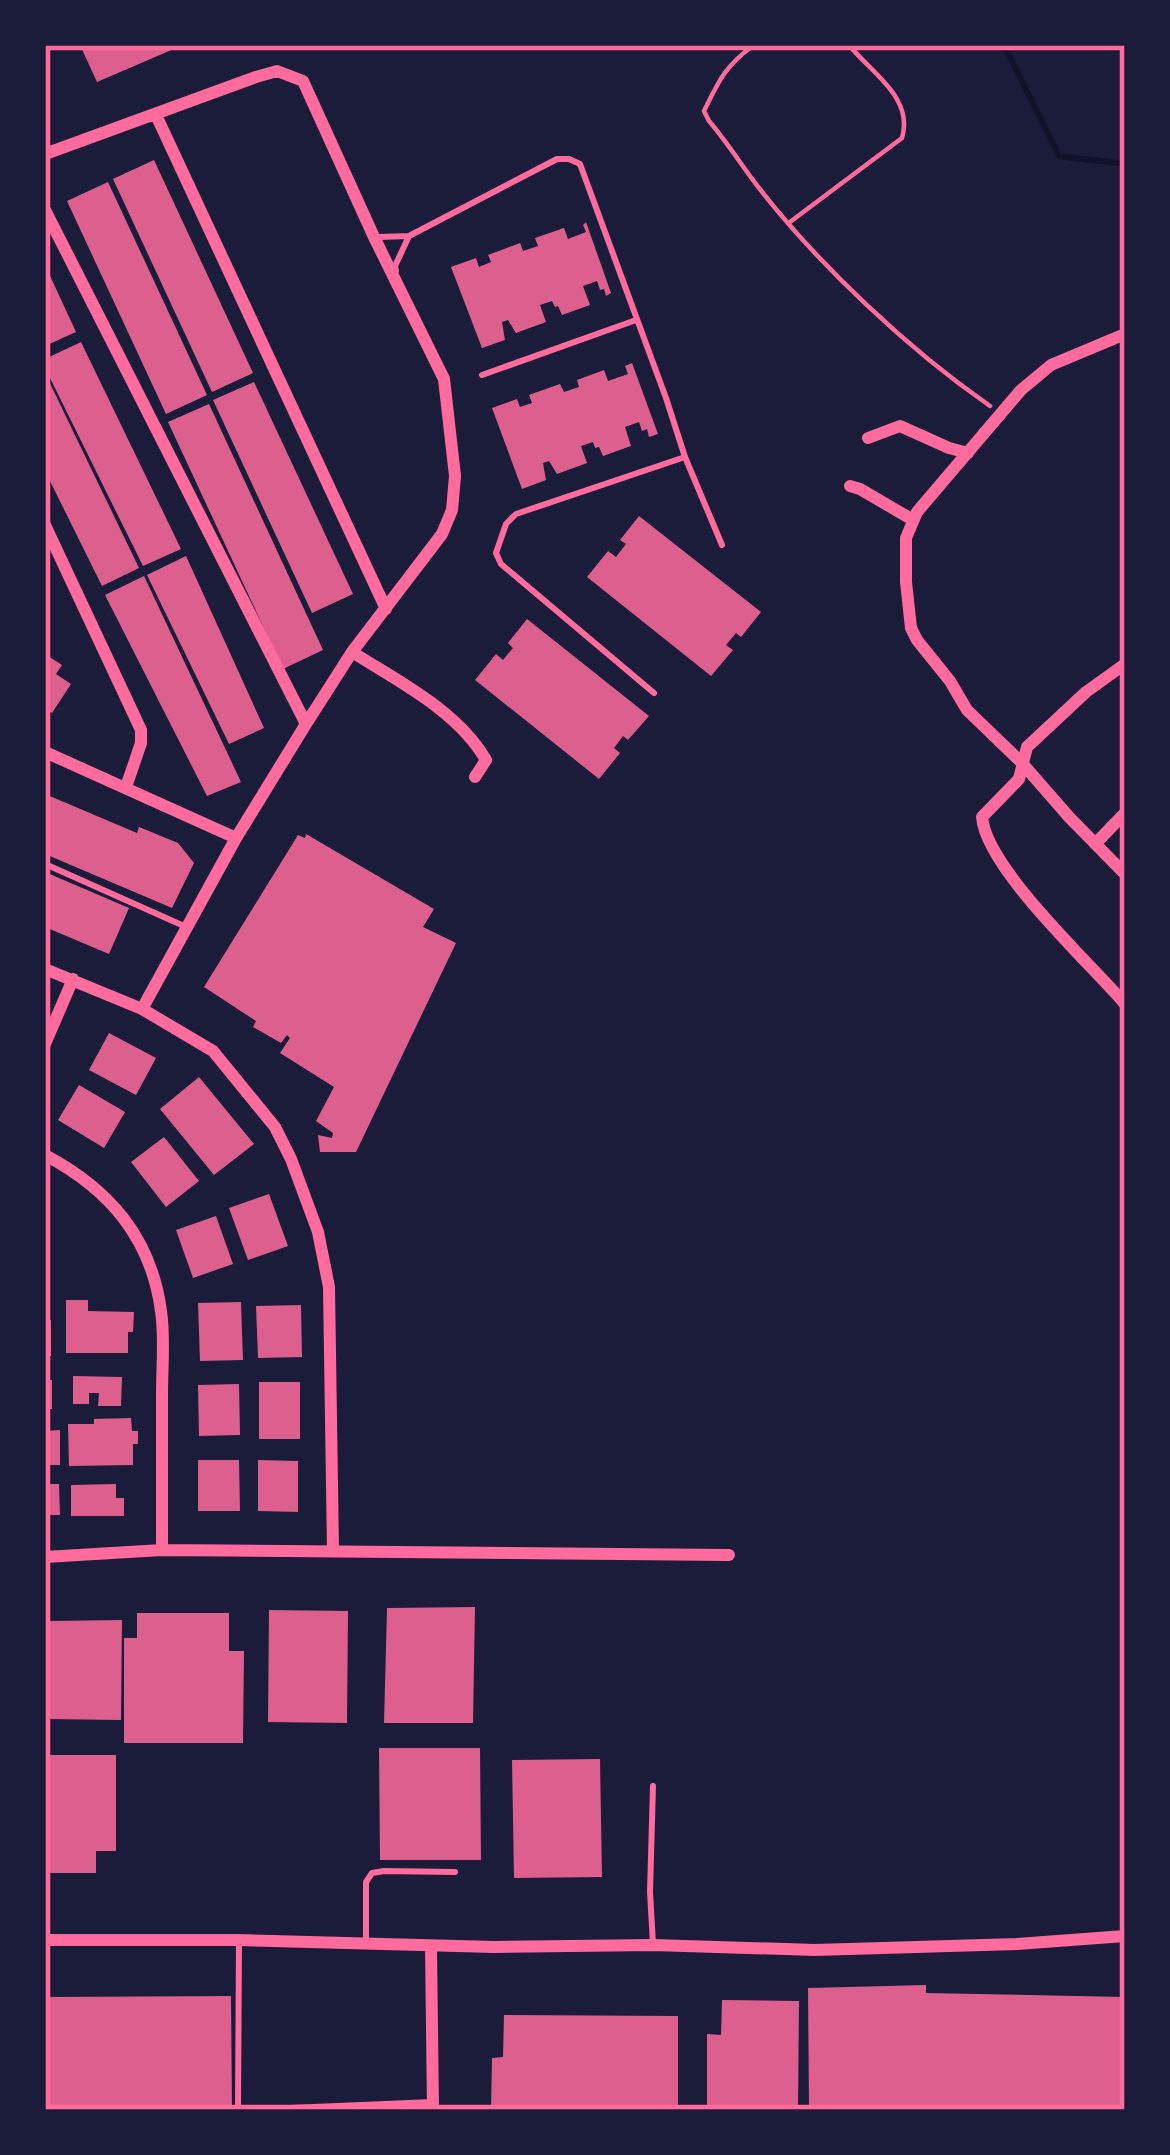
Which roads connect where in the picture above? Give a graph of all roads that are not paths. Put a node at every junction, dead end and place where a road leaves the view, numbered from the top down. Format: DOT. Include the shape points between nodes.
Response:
graph roads {
  1 [pos="156,115"];
  2 [pos="45,154"];
  3 [pos="45,210"];
  4 [pos="409,236"];
  5 [pos="374,237"];
  6 [pos="403,293"];
  7 [pos="636,320"];
  8 [pos="1125,334"];
  9 [pos="482,375"];
  10 [pos="868,438"];
  11 [pos="968,453"];
  12 [pos="685,457"];
  13 [pos="850,486"];
  14 [pos="914,520"];
  15 [pos="45,524"];
  16 [pos="722,545"];
  17 [pos="386,609"];
  18 [pos="352,652"];
  19 [pos="1125,664"];
  20 [pos="654,693"];
  21 [pos="305,724"];
  22 [pos="45,752"];
  23 [pos="1022,763"];
  24 [pos="475,777"];
  25 [pos="126,787"];
  26 [pos="1125,813"];
  27 [pos="236,838"];
  28 [pos="1095,844"];
  29 [pos="45,864"];
  30 [pos="1125,874"];
  31 [pos="188,927"];
  32 [pos="45,969"];
  33 [pos="73,979"];
  34 [pos="1125,1004"];
  35 [pos="142,1009"];
  36 [pos="45,1044"];
  37 [pos="45,1155"];
  38 [pos="162,1550"];
  39 [pos="334,1551"];
  40 [pos="729,1555"];
  41 [pos="45,1557"];
  42 [pos="653,1786"];
  43 [pos="455,1872"];
  44 [pos="1125,1936"];
  45 [pos="45,1940"];
  46 [pos="238,1940"];
  47 [pos="366,1943"];
  48 [pos="653,1945"];
  49 [pos="431,1946"];
  50 [pos="433,2106"];
  51 [pos="241,2110"];
  1 -- 2 [label="street"];
  1 -- 5 [label="street" via="277,71 303,81"];
  1 -- 17 [label="street"];
  3 -- 21 [label="street"];
  4 -- 5 [label="lane"];
  4 -- 6 [label="lane" via="394,266"];
  4 -- 7 [label="lane" via="569,159 580,164"];
  5 -- 6 [label="street"];
  6 -- 17 [label="street" via="444,380 455,494 442,534"];
  7 -- 9 [label="lane"];
  7 -- 12 [label="lane"];
  8 -- 11 [label="street" via="1051,365"];
  10 -- 11 [label="street" via="900,426"];
  11 -- 14 [label="street"];
  12 -- 16 [label="lane"];
  12 -- 20 [label="lane" via="516,514 496,553"];
  13 -- 14 [label="street"];
  14 -- 23 [label="street" via="906,538 911,628 968,710"];
  15 -- 25 [label="street" via="141,730"];
  17 -- 18 [label="street"];
  18 -- 21 [label="street"];
  18 -- 24 [label="street" via="476,743 486,760"];
  19 -- 23 [label="street" via="1052,721"];
  21 -- 27 [label="street"];
  22 -- 25 [label="street"];
  23 -- 28 [label="street"];
  23 -- 34 [label="street" via="982,826 1031,902"];
  25 -- 27 [label="street"];
  26 -- 28 [label="street"];
  27 -- 31 [label="street"];
  28 -- 30 [label="street"];
  29 -- 31 [label="lane"];
  31 -- 35 [label="street"];
  32 -- 33 [label="street"];
  33 -- 35 [label="street"];
  33 -- 36 [label="street"];
  35 -- 39 [label="street" via="212,1051 274,1126 301,1181 329,1287"];
  37 -- 38 [label="street" via="104,1194 153,1272 161,1313"];
  38 -- 39 [label="street"];
  38 -- 41 [label="street"];
  39 -- 40 [label="street"];
  42 -- 48 [label="lane"];
  43 -- 47 [label="lane" via="372,1874"];
  44 -- 48 [label="street" via="815,1950"];
  45 -- 46 [label="street"];
  46 -- 47 [label="street"];
  46 -- 51 [label="lane"];
  47 -- 49 [label="street"];
  48 -- 49 [label="street"];
  49 -- 50 [label="street"];
  50 -- 51 [label="lane"];
}
